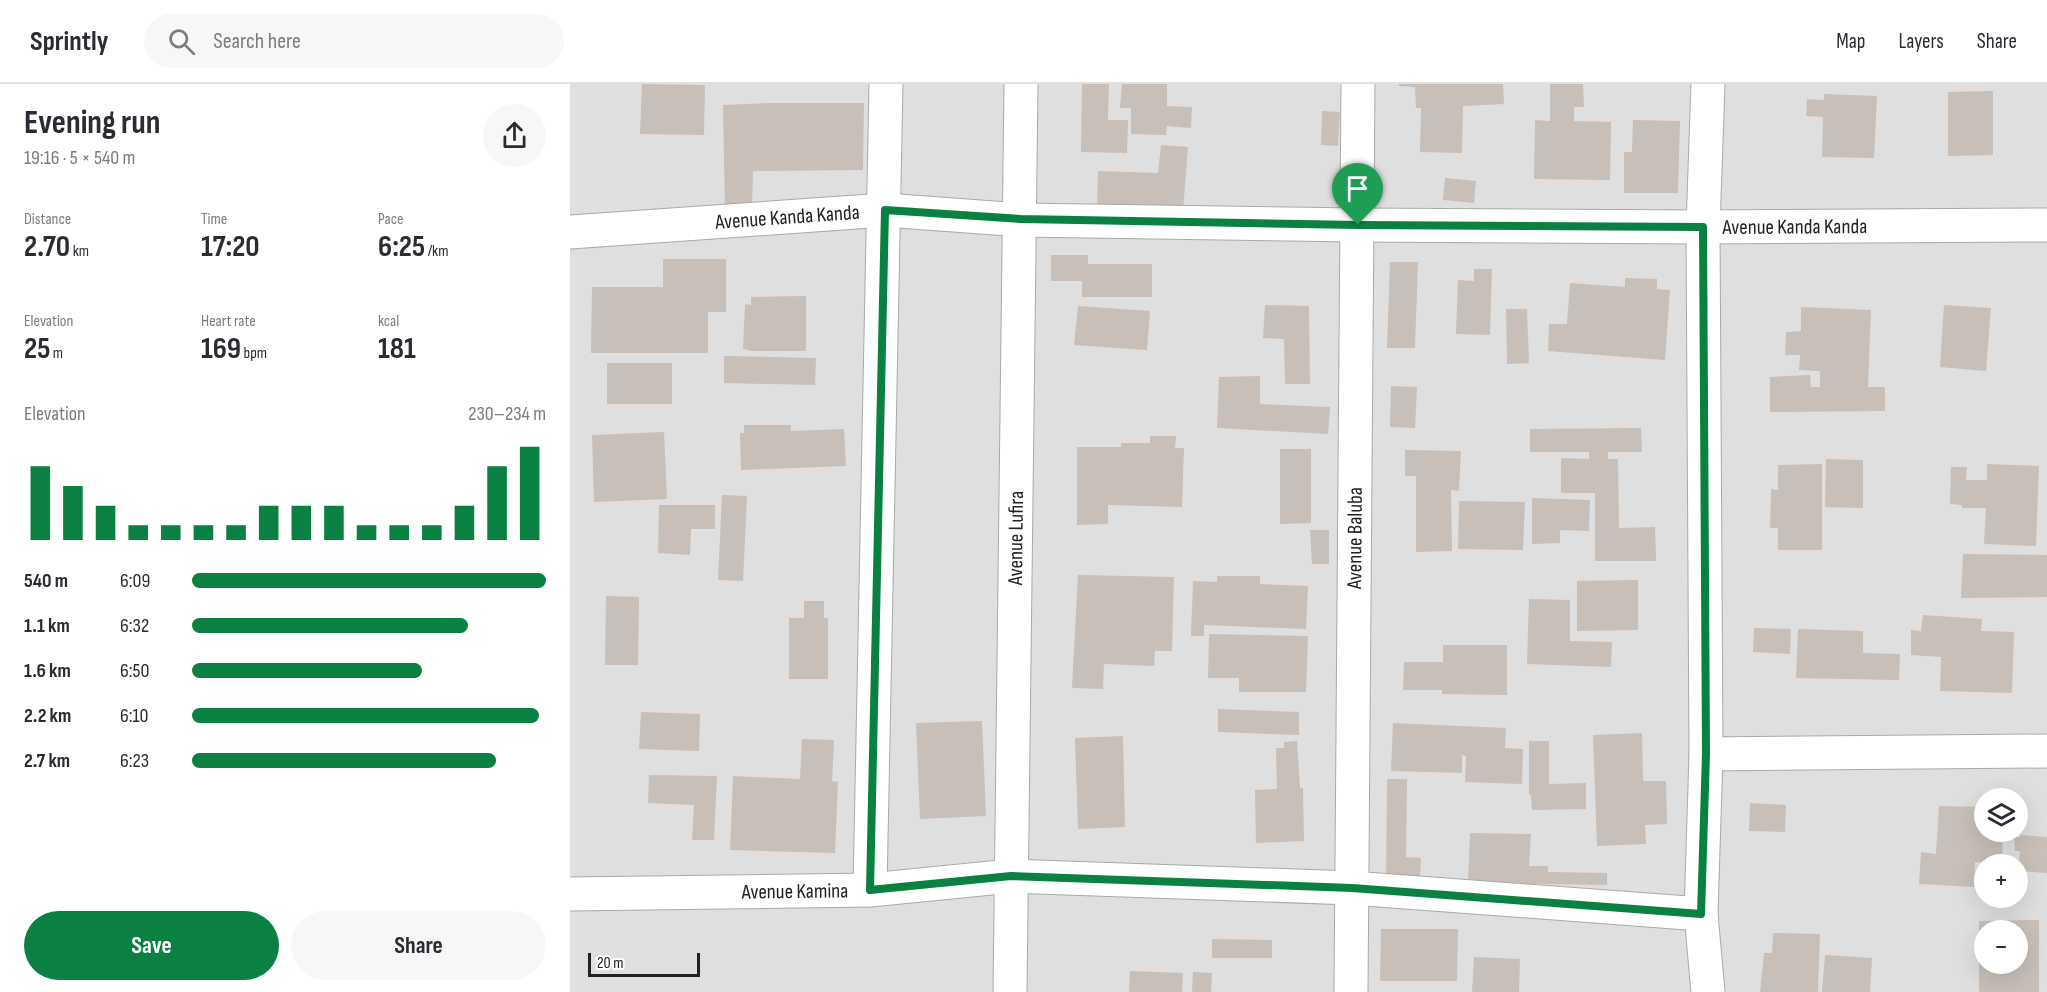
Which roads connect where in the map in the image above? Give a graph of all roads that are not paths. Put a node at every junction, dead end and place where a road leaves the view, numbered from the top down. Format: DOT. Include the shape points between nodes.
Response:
graph roads {
  1 [pos="886,84"];
  2 [pos="1021,84"];
  3 [pos="1359,84"];
  4 [pos="1708,84"];
  5 [pos="885,210"];
  6 [pos="1021,219"];
  7 [pos="1358,225"];
  8 [pos="2047,225"];
  9 [pos="1703,227"];
  10 [pos="570,232"];
  11 [pos="2047,751"];
  12 [pos="1706,754"];
  13 [pos="1011,876"];
  14 [pos="1352,888"];
  15 [pos="870,890"];
  16 [pos="570,894"];
  17 [pos="1701,914"];
  18 [pos="1010,992"];
  19 [pos="1351,992"];
  20 [pos="1708,992"];
  1 -- 5 [label="street"];
  2 -- 6 [label="street, Avenue Lufira"];
  3 -- 7 [label="street, Avenue Baluba"];
  4 -- 9 [label="street"];
  5 -- 6 [label="street, Avenue Kanda Kanda"];
  5 -- 10 [label="street, Avenue Kanda Kanda"];
  5 -- 15 [label="street"];
  6 -- 7 [label="street, Avenue Kanda Kanda"];
  6 -- 13 [label="street, Avenue Lufira"];
  7 -- 9 [label="street, Avenue Kanda Kanda"];
  7 -- 14 [label="street, Avenue Baluba"];
  8 -- 9 [label="street, Avenue Kanda Kanda"];
  9 -- 12 [label="street"];
  11 -- 12 [label="street"];
  12 -- 17 [label="street"];
  13 -- 14 [label="street, Avenue Kamina"];
  13 -- 15 [label="street, Avenue Kamina"];
  13 -- 18 [label="street, Avenue Lufira"];
  14 -- 17 [label="street, Avenue Kamina"];
  14 -- 19 [label="street, Avenue Baluba"];
  15 -- 16 [label="street, Avenue Kamina"];
  17 -- 20 [label="street"];
}
